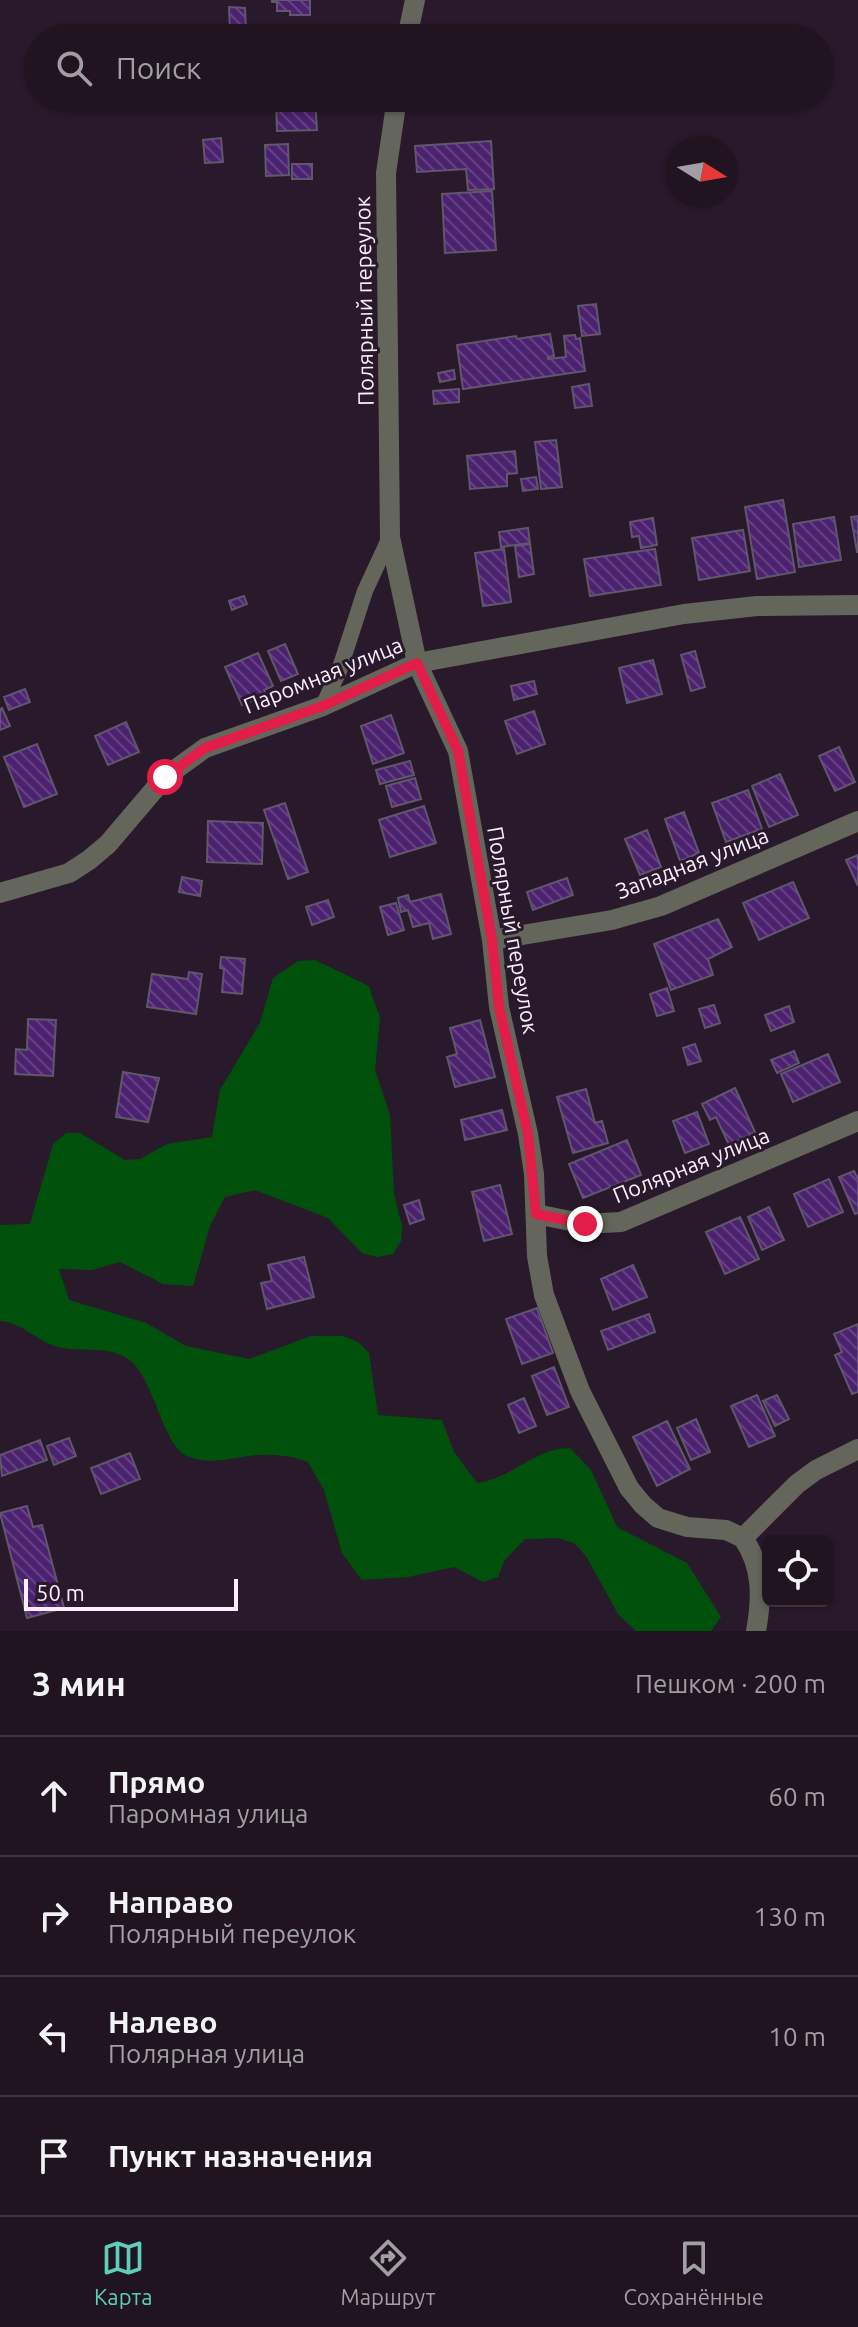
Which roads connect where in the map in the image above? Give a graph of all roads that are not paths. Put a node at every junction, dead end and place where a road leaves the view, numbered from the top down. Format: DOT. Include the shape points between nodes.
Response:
graph roads {
  1 [pos="415,0"];
  2 [pos="410,24"];
  3 [pos="395,112"];
  4 [pos="390,537"];
  5 [pos="858,605"];
  6 [pos="417,663"];
  7 [pos="323,706"];
  8 [pos="858,821"];
  9 [pos="0,893"];
  10 [pos="492,940"];
  11 [pos="858,1121"];
  12 [pos="536,1214"];
  13 [pos="858,1449"];
  14 [pos="743,1538"];
  15 [pos="756,1631"];
  1 -- 2 [label="street"];
  3 -- 4 [label="street, Полярный переулок" via="386,173"];
  4 -- 6 [label="street, Полярный переулок"];
  4 -- 7 [label="lane"];
  5 -- 6 [label="street, Паромная улица" via="757,606 684,614"];
  6 -- 7 [label="street, Паромная улица"];
  6 -- 10 [label="street, Полярный переулок" via="458,751"];
  7 -- 9 [label="street, Паромная улица" via="205,748 165,777 89,860 69,873"];
  8 -- 10 [label="street, Западная улица" via="661,906 587,925"];
  10 -- 12 [label="street, Полярный переулок" via="499,1007 528,1134"];
  11 -- 12 [label="street, Полярная улица" via="621,1222 585,1224"];
  12 -- 14 [label="street, Полярный переулок" via="544,1295 580,1391 629,1488 658,1518"];
  13 -- 14 [label="street" via="797,1484"];
  14 -- 15 [label="street" via="761,1585"];
}
